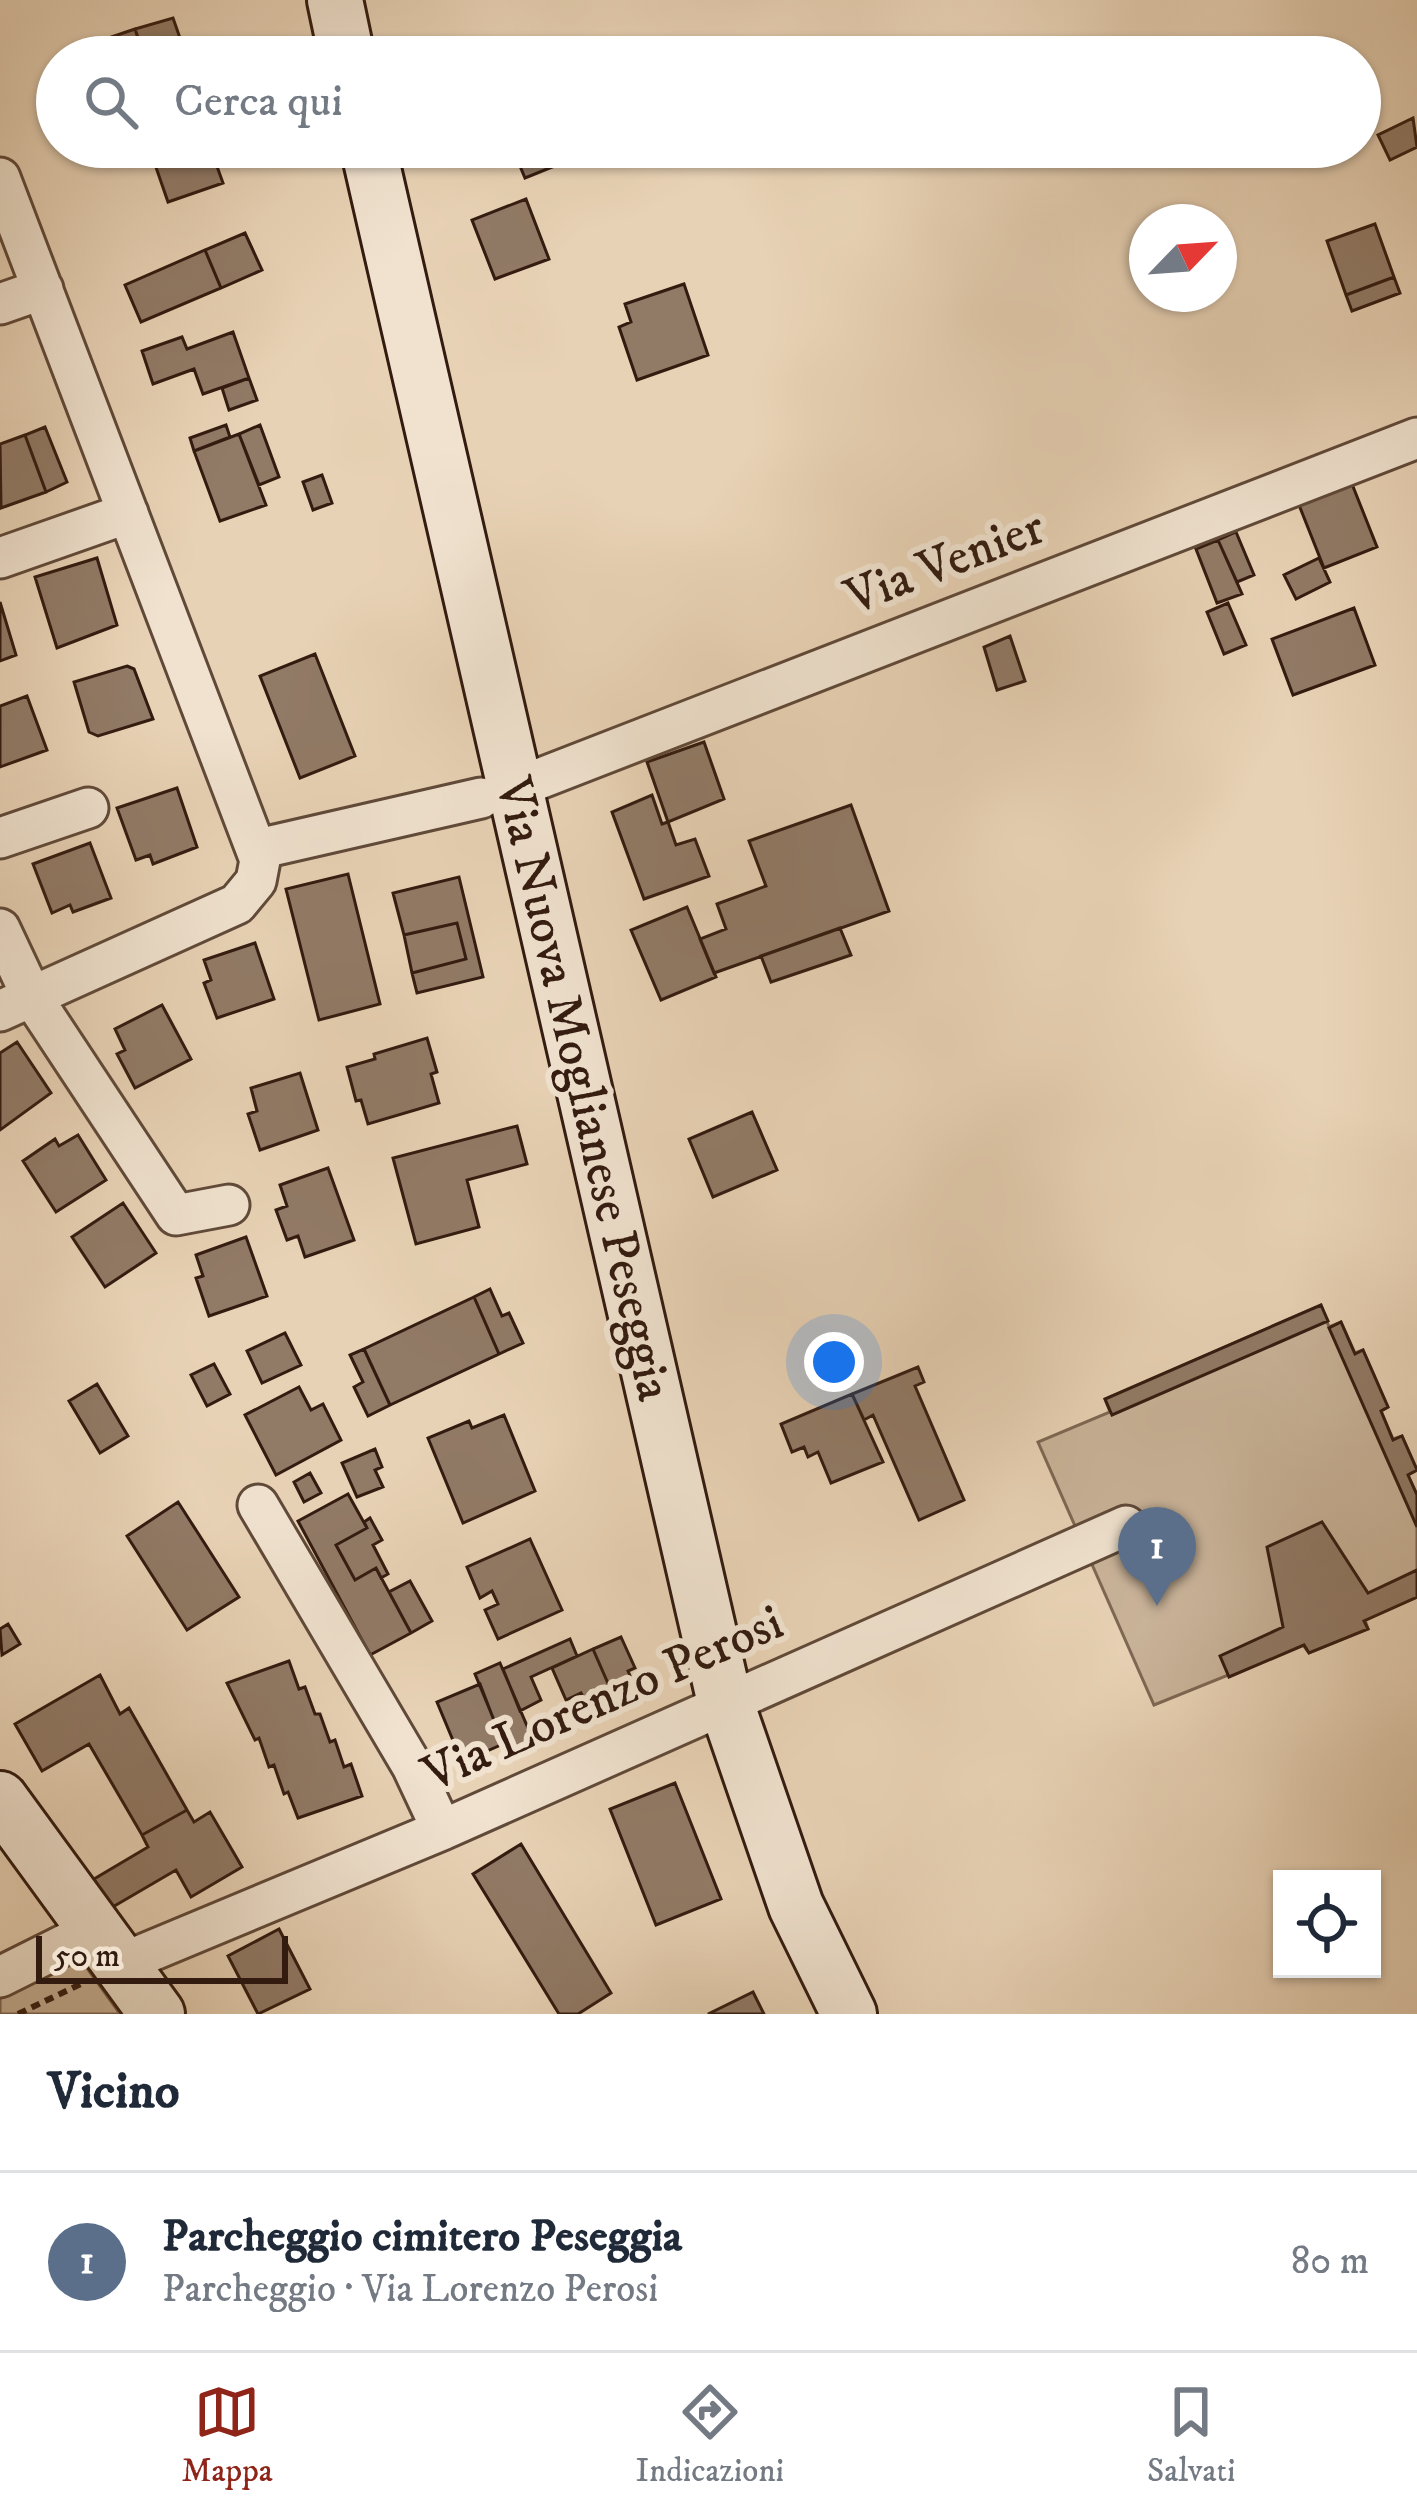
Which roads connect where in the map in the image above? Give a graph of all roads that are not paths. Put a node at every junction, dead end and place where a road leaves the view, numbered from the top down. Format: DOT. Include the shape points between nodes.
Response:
graph roads {
  1 [pos="334,0"];
  2 [pos="342,36"];
  3 [pos="372,168"];
  4 [pos="0,178"];
  5 [pos="43,289"];
  6 [pos="0,304"];
  7 [pos="1417,438"];
  8 [pos="128,513"];
  9 [pos="0,558"];
  10 [pos="497,794"];
  11 [pos="88,808"];
  12 [pos="0,838"];
  13 [pos="259,849"];
  14 [pos="0,929"];
  15 [pos="16,1004"];
  16 [pos="229,1205"];
  17 [pos="258,1504"];
  18 [pos="1126,1526"];
  19 [pos="727,1704"];
  20 [pos="0,1798"];
  21 [pos="442,1830"];
  22 [pos="105,1956"];
  23 [pos="0,1977"];
  24 [pos="157,2014"];
  25 [pos="849,2014"];
  1 -- 2 [label="main road"];
  3 -- 10 [label="main road, Via Nuova Moglianese Peseggia"];
  4 -- 5 [label="street"];
  5 -- 6 [label="street"];
  5 -- 8 [label="street"];
  7 -- 10 [label="street, Via Venier"];
  8 -- 9 [label="street"];
  8 -- 13 [label="street"];
  10 -- 13 [label="street, Via Venier"];
  10 -- 19 [label="main road, Via Nuova Moglianese Peseggia"];
  11 -- 12 [label="street"];
  13 -- 15 [label="street" via="256,881 237,904"];
  14 -- 15 [label="street"];
  15 -- 16 [label="street" via="176,1215"];
  17 -- 21 [label="street"];
  18 -- 19 [label="street, Via Lorenzo Perosi"];
  19 -- 21 [label="street, Via Lorenzo Perosi"];
  19 -- 25 [label="main road, Via Nuova Moglianese Peseggia" via="796,1906"];
  20 -- 22 [label="main road"];
  21 -- 22 [label="street, Via Lorenzo Perosi"];
  22 -- 23 [label="street, Via Lorenzo Perosi"];
  22 -- 24 [label="main road"];
}
